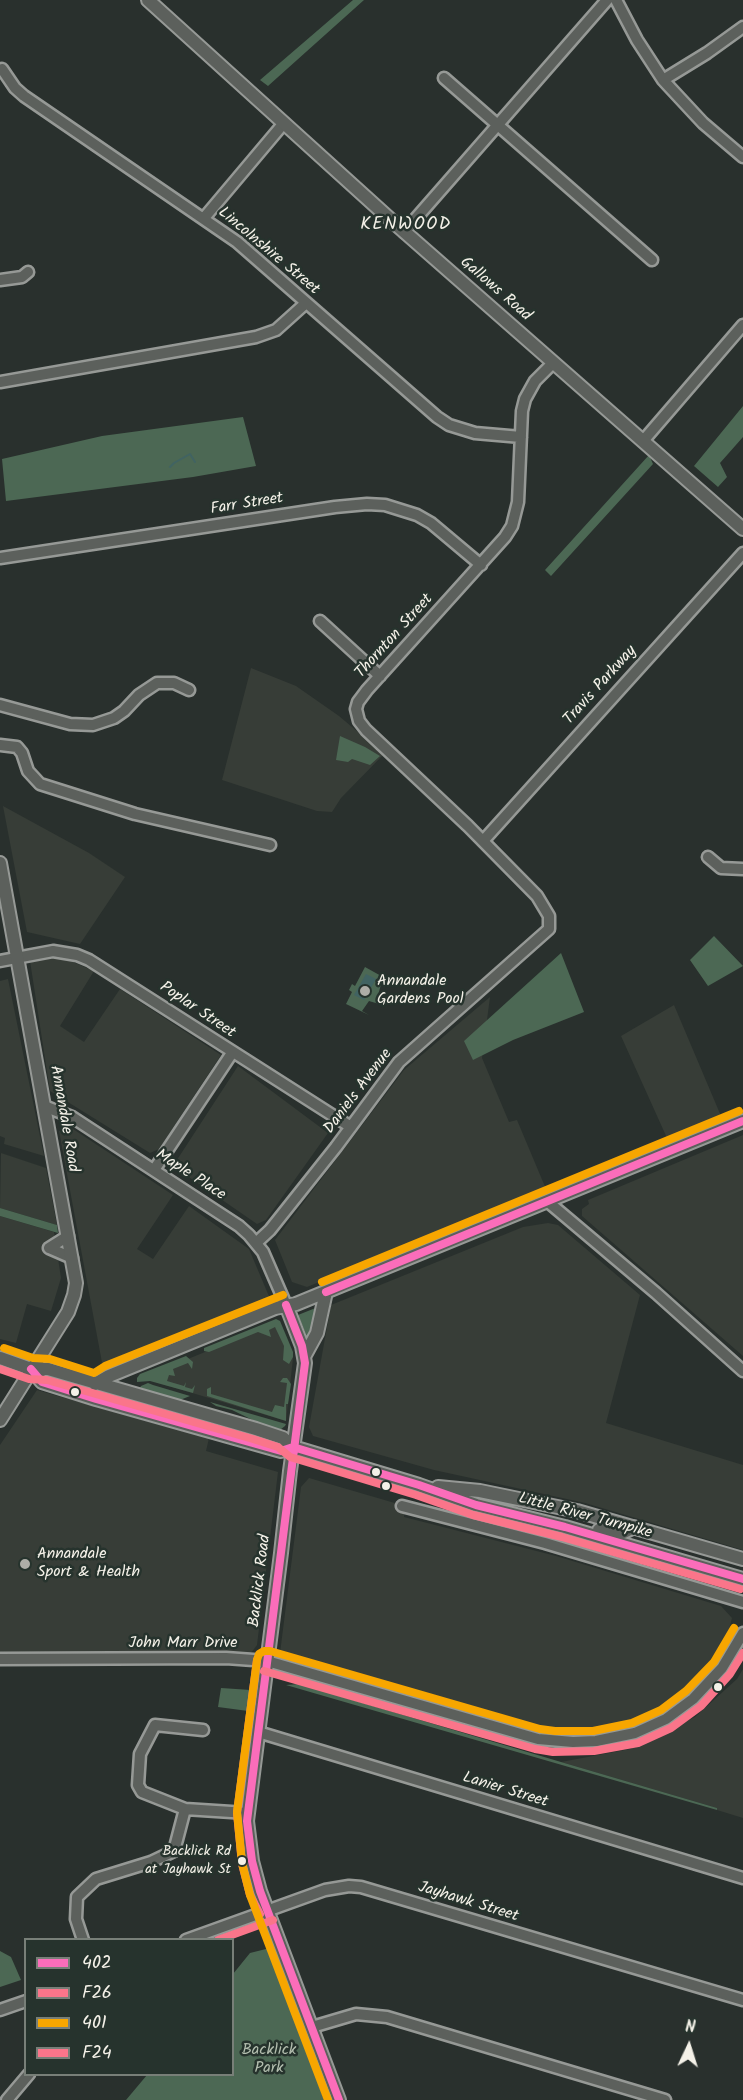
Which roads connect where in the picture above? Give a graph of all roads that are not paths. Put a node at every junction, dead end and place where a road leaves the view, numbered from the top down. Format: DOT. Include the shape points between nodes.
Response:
graph roads {
  1 [pos="148,0"];
  2 [pos="607,0"];
  3 [pos="616,0"];
  4 [pos="743,27"];
  5 [pos="2,69"];
  6 [pos="444,78"];
  7 [pos="663,80"];
  8 [pos="284,123"];
  9 [pos="497,125"];
  10 [pos="742,157"];
  11 [pos="204,218"];
  12 [pos="404,232"];
  13 [pos="652,261"];
  14 [pos="28,272"];
  15 [pos="0,280"];
  16 [pos="306,303"];
  17 [pos="743,325"];
  18 [pos="553,363"];
  19 [pos="0,382"];
  20 [pos="521,437"];
  21 [pos="643,441"];
  22 [pos="743,529"];
  23 [pos="743,553"];
  24 [pos="0,558"];
  25 [pos="481,565"];
  26 [pos="320,621"];
  27 [pos="380,676"];
  28 [pos="189,690"];
  29 [pos="0,705"];
  30 [pos="0,745"];
  31 [pos="483,841"];
  32 [pos="270,845"];
  33 [pos="708,857"];
  34 [pos="0,863"];
  35 [pos="743,869"];
  36 [pos="550,922"];
  37 [pos="17,957"];
  38 [pos="0,961"];
  39 [pos="232,1053"];
  40 [pos="44,1106"];
  41 [pos="743,1121"];
  42 [pos="351,1127"];
  43 [pos="154,1170"];
  44 [pos="547,1201"];
  45 [pos="68,1236"];
  46 [pos="256,1243"];
  47 [pos="72,1258"];
  48 [pos="326,1292"];
  49 [pos="286,1305"];
  50 [pos="305,1355"];
  51 [pos="0,1358"];
  52 [pos="31,1369"];
  53 [pos="743,1371"];
  54 [pos="95,1384"];
  55 [pos="0,1420"];
  56 [pos="294,1447"];
  57 [pos="419,1485"];
  58 [pos="402,1506"];
  59 [pos="565,1527"];
  60 [pos="634,1527"];
  61 [pos="743,1559"];
  62 [pos="743,1580"];
  63 [pos="743,1602"];
  64 [pos="743,1633"];
  65 [pos="0,1659"];
  66 [pos="267,1661"];
  67 [pos="203,1730"];
  68 [pos="258,1732"];
  69 [pos="185,1809"];
  70 [pos="247,1813"];
  71 [pos="743,1878"];
  72 [pos="269,1910"];
  73 [pos="82,1938"];
  74 [pos="192,1938"];
  75 [pos="743,2000"];
  76 [pos="24,2002"];
  77 [pos="0,2010"];
  78 [pos="312,2027"];
  79 [pos="27,2076"];
  80 [pos="7,2100"];
  81 [pos="339,2100"];
  82 [pos="665,2100"];
  1 -- 8 [label="main road, Gallows Road"];
  2 -- 9 [label="street"];
  3 -- 7 [label="street"];
  4 -- 7 [label="street"];
  5 -- 11 [label="street, Lincolnshire Street" via="24,96"];
  6 -- 9 [label="street"];
  7 -- 10 [label="street"];
  8 -- 11 [label="street"];
  8 -- 12 [label="main road, Gallows Road"];
  9 -- 12 [label="street"];
  9 -- 13 [label="street"];
  11 -- 16 [label="street, Lincolnshire Street"];
  12 -- 18 [label="main road, Gallows Road"];
  14 -- 15 [label="street" via="22,278"];
  16 -- 19 [label="street" via="276,330 256,337"];
  16 -- 20 [label="street, Lincolnshire Street" via="443,421 475,434"];
  17 -- 21 [label="street"];
  18 -- 20 [label="street, Thornton Street" via="535,381 525,399"];
  18 -- 21 [label="main road, Gallows Road"];
  20 -- 25 [label="street, Thornton Street" via="516,514 505,537"];
  21 -- 22 [label="main road, Gallows Road"];
  23 -- 31 [label="street, Travis Parkway"];
  24 -- 25 [label="street, Farr Street" via="367,504 417,514"];
  25 -- 27 [label="street, Thornton Street"];
  26 -- 27 [label="street"];
  27 -- 31 [label="street, Thornton Street" via="358,702 359,722"];
  28 -- 29 [label="street" via="174,683 157,683 114,718 93,725 70,724"];
  30 -- 32 [label="street" via="17,747 28,771 40,784 135,814"];
  31 -- 36 [label="street, Thornton Street" via="537,896"];
  33 -- 35 [label="street" via="721,868"];
  34 -- 37 [label="main road, Annandale Road"];
  36 -- 42 [label="street, Daniels Avenue" via="549,929 533,944 399,1062"];
  37 -- 38 [label="street, Poplar Street"];
  37 -- 39 [label="street, Poplar Street" via="53,951 77,955"];
  37 -- 40 [label="main road, Annandale Road"];
  39 -- 42 [label="street, Poplar Street"];
  39 -- 43 [label="street"];
  40 -- 43 [label="street, Maple Place" via="72,1117"];
  40 -- 45 [label="main road, Annandale Road"];
  41 -- 44 [label="main road"];
  42 -- 46 [label="street, Daniels Avenue"];
  43 -- 46 [label="street, Maple Place" via="239,1226"];
  44 -- 48 [label="main road"];
  44 -- 53 [label="street"];
  45 -- 47 [label="main road, Annandale Road"];
  45 -- 47 [label="street" via="49,1248"];
  46 -- 49 [label="street, Maple Place" via="271,1267"];
  47 -- 52 [label="main road, Annandale Road" via="76,1283 72,1304"];
  48 -- 49 [label="main road"];
  48 -- 50 [label="main road" via="317,1333"];
  49 -- 50 [label="main road, Backlick Road"];
  49 -- 54 [label="main road"];
  50 -- 56 [label="main road, Backlick Road"];
  51 -- 52 [label="main road, Little River Turnpike"];
  52 -- 54 [label="main road, Little River Turnpike" via="48,1369"];
  52 -- 55 [label="main road, Annandale Road"];
  52 -- 56 [label="main road, Little River Turnpike" via="42,1382 96,1399 281,1450"];
  54 -- 56 [label="main road, Little River Turnpike" via="283,1438"];
  56 -- 57 [label="main road, Little River Turnpike"];
  56 -- 66 [label="main road, Backlick Road"];
  57 -- 59 [label="main road, Little River Turnpike" via="476,1505"];
  57 -- 60 [label="main road, Little River Turnpike" via="480,1491"];
  58 -- 63 [label="street" via="541,1542"];
  59 -- 60 [label="main road" via="619,1533"];
  59 -- 62 [label="main road, Little River Turnpike"];
  60 -- 61 [label="main road, Little River Turnpike"];
  64 -- 66 [label="street, John Marr Drive" via="722,1668 693,1699 666,1719 635,1733 594,1741 538,1739"];
  65 -- 66 [label="street, John Marr Drive"];
  66 -- 68 [label="main road, Backlick Road"];
  67 -- 69 [label="street" via="155,1725 141,1754 138,1785 142,1792"];
  68 -- 70 [label="main road, Backlick Road"];
  68 -- 71 [label="street, Lanier Street"];
  69 -- 70 [label="street"];
  69 -- 73 [label="street" via="174,1851 96,1879 76,1897 76,1919"];
  70 -- 72 [label="main road, Backlick Road" via="254,1869"];
  72 -- 74 [label="street, Jayhawk Street"];
  72 -- 75 [label="street, Jayhawk Street" via="325,1890 361,1887"];
  72 -- 78 [label="main road, Backlick Road"];
  76 -- 77 [label="street"];
  78 -- 81 [label="main road, Backlick Road"];
  78 -- 82 [label="street" via="356,2014 387,2017"];
  79 -- 80 [label="street"];
}
